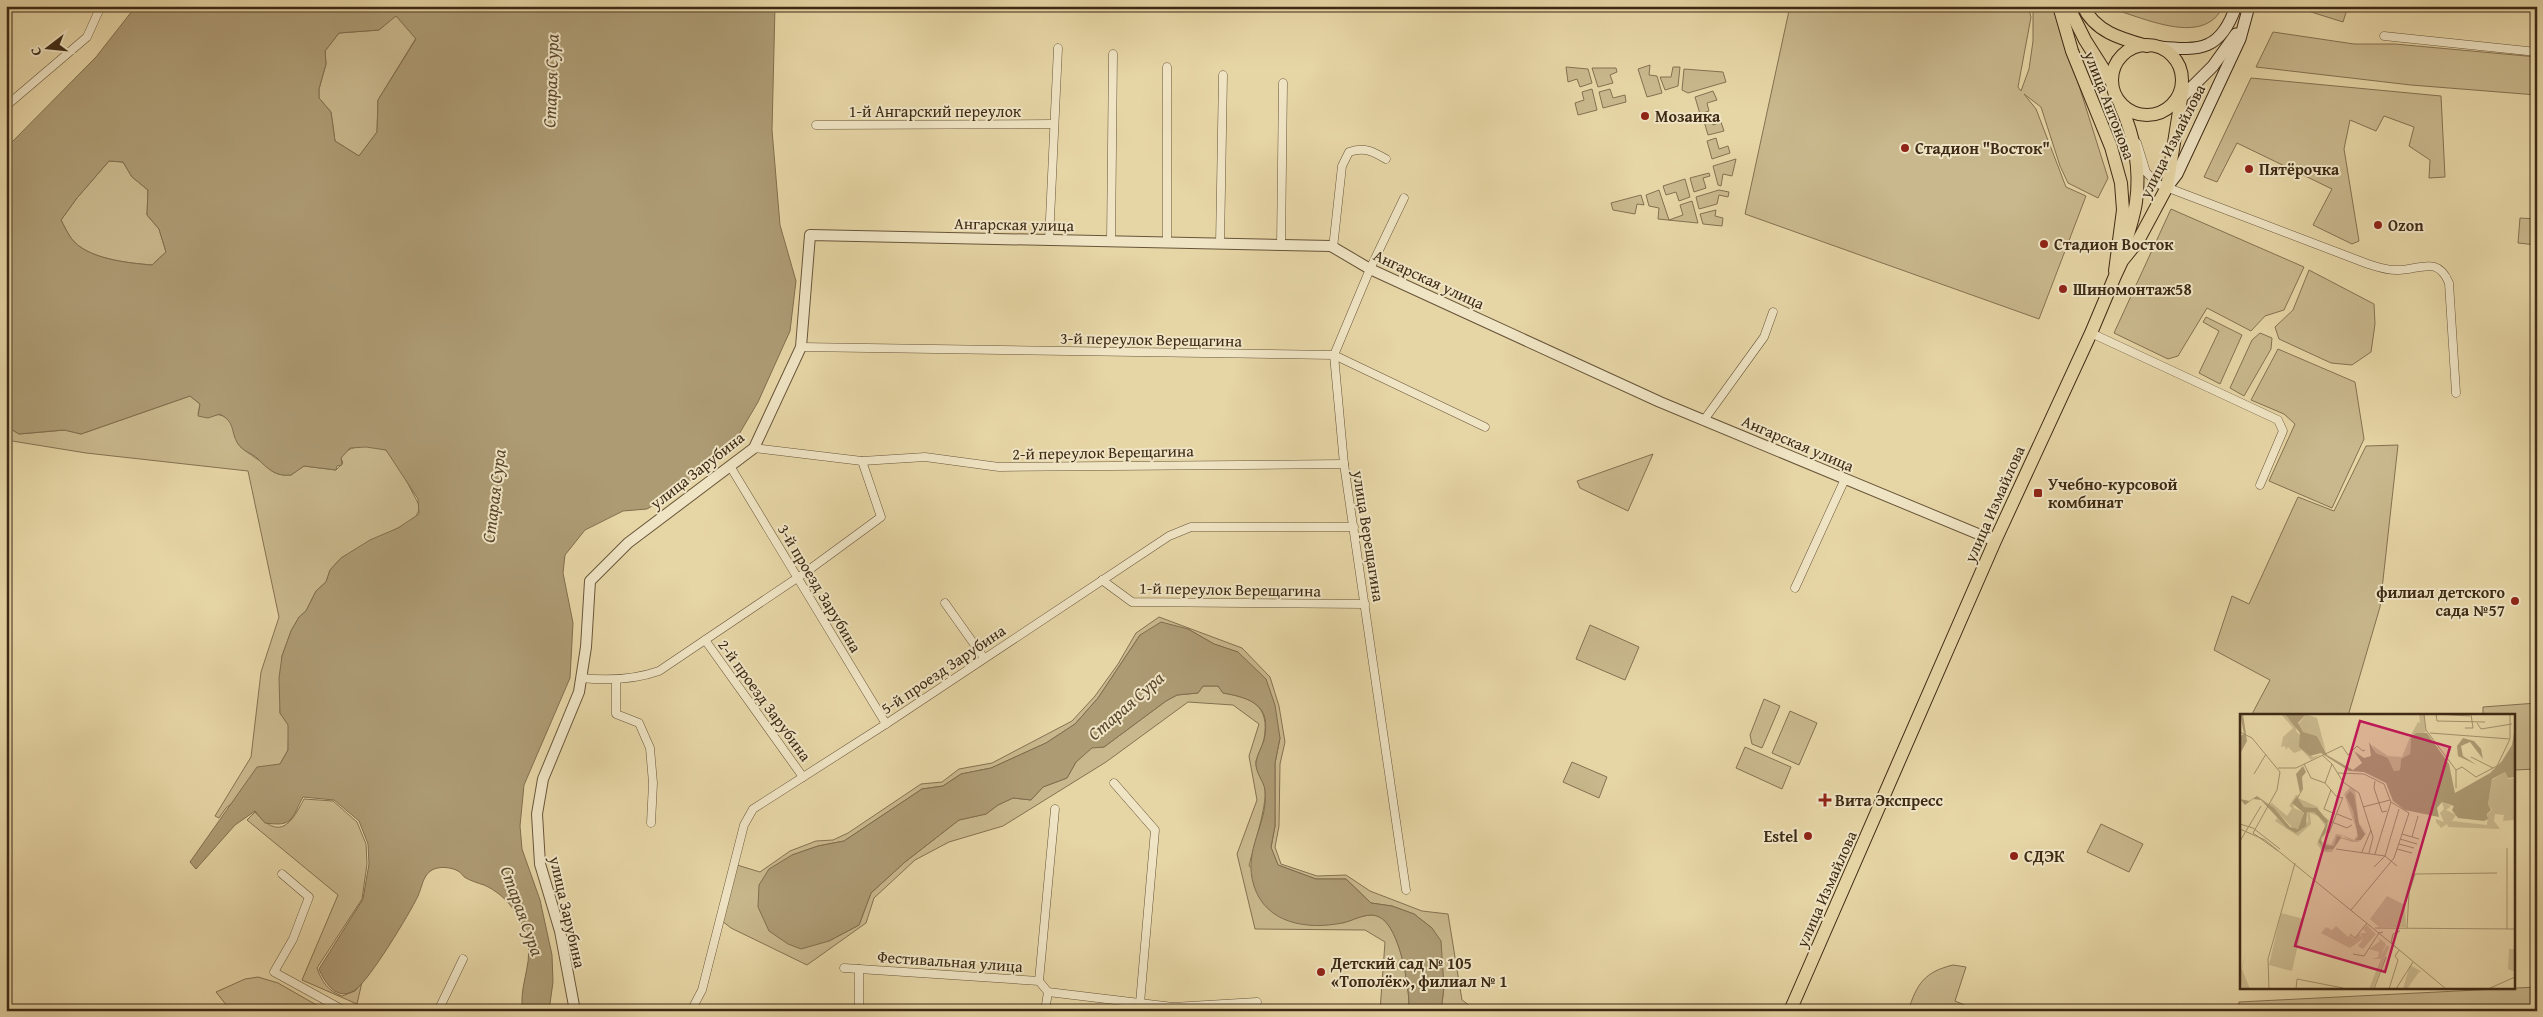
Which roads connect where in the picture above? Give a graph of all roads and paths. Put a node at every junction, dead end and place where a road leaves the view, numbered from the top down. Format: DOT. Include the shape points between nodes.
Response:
graph roads {
  1 [pos="101,6"];
  2 [pos="2059,6"];
  3 [pos="2068,6"];
  4 [pos="2083,6"];
  5 [pos="2236,6"];
  6 [pos="2249,6"];
  7 [pos="2244,21"];
  8 [pos="2384,36"];
  9 [pos="2153,46"];
  10 [pos="1058,48"];
  11 [pos="2537,52"];
  12 [pos="1113,54"];
  13 [pos="1167,67"];
  14 [pos="1223,75"];
  15 [pos="2111,81"];
  16 [pos="1283,83"];
  17 [pos="2179,96"];
  18 [pos="2120,103"];
  19 [pos="6,106"];
  20 [pos="1054,124"];
  21 [pos="816,125"];
  22 [pos="2133,139"];
  23 [pos="1386,159"];
  24 [pos="2168,187"];
  25 [pos="1404,198"];
  26 [pos="810,235"];
  27 [pos="1049,240"];
  28 [pos="1111,242"];
  29 [pos="1167,243"];
  30 [pos="1220,244"];
  31 [pos="1280,245"];
  32 [pos="1333,248"];
  33 [pos="2122,262"];
  34 [pos="1370,269"];
  35 [pos="2115,276"];
  36 [pos="1773,312"];
  37 [pos="2091,333"];
  38 [pos="801,347"];
  39 [pos="1334,355"];
  40 [pos="2456,393"];
  41 [pos="1704,420"];
  42 [pos="1485,427"];
  43 [pos="754,448"];
  44 [pos="862,461"];
  45 [pos="1344,464"];
  46 [pos="730,466"];
  47 [pos="1845,478"];
  48 [pos="2260,485"];
  49 [pos="1354,528"];
  50 [pos="1995,540"];
  51 [pos="797,578"];
  52 [pos="1102,580"];
  53 [pos="1795,588"];
  54 [pos="945,603"];
  55 [pos="1365,604"];
  56 [pos="705,640"];
  57 [pos="984,658"];
  58 [pos="582,678"];
  59 [pos="616,680"];
  60 [pos="886,724"];
  61 [pos="803,777"];
  62 [pos="1114,783"];
  63 [pos="1055,809"];
  64 [pos="651,823"];
  65 [pos="282,874"];
  66 [pos="1406,890"];
  67 [pos="463,960"];
  68 [pos="844,968"];
  69 [pos="860,969"];
  70 [pos="1039,980"];
  71 [pos="1048,992"];
  72 [pos="1257,1002"];
  73 [pos="1140,1003"];
  74 [pos="345,1011"];
  75 [pos="438,1011"];
  76 [pos="575,1011"];
  77 [pos="691,1011"];
  78 [pos="859,1011"];
  79 [pos="1045,1011"];
  80 [pos="1790,1011"];
  1 -- 19 [label="street" via="87,37"];
  2 -- 35 [label="main road, улица Антонова" via="2072,51 2111,147 2121,182 2123,210"];
  3 -- 15 [label="main road"];
  4 -- 9 [label="main road" via="2093,22 2105,30"];
  5 -- 9 [label="main road" via="2230,24 2208,46 2192,50"];
  6 -- 7 [label="main road, улица Измайлова"];
  7 -- 17 [label="main road, улица Измайлова" via="2213,66"];
  7 -- 24 [label="main road, улица Измайлова" via="2235,48"];
  8 -- 11 [label="street"];
  9 -- 15 [label="main road" via="2130,50 2112,71"];
  9 -- 17 [label="main road" via="2172,53 2179,63"];
  10 -- 20 [label="street"];
  12 -- 28 [label="street"];
  13 -- 29 [label="street"];
  14 -- 30 [label="street"];
  15 -- 18 [label="main road"];
  16 -- 31 [label="street"];
  17 -- 18 [label="main road" via="2160,112 2143,115"];
  17 -- 24 [label="main road"];
  18 -- 22 [label="main road"];
  20 -- 21 [label="street, 1-й Ангарский переулок"];
  20 -- 27 [label="street"];
  22 -- 24 [label="street" via="2139,145 2149,177"];
  22 -- 33 [label="main road" via="2138,186"];
  23 -- 32 [label="street" via="1361,148 1349,152 1342,166"];
  24 -- 33 [label="main road, улица Измайлова" via="2138,241"];
  24 -- 40 [label="street" via="2368,264 2392,270 2423,266 2440,268 2449,283"];
  25 -- 34 [label="street, улица Верещагина"];
  26 -- 27 [label="street, Ангарская улица"];
  26 -- 38 [label="street, улица Зарубина"];
  27 -- 28 [label="street, Ангарская улица"];
  28 -- 29 [label="street, Ангарская улица"];
  29 -- 30 [label="street, Ангарская улица"];
  30 -- 31 [label="street, Ангарская улица"];
  31 -- 32 [label="street, Ангарская улица"];
  32 -- 34 [label="street, Ангарская улица"];
  33 -- 35 [label="main road, улица Измайлова"];
  34 -- 39 [label="street, улица Верещагина"];
  34 -- 41 [label="street, Ангарская улица"];
  35 -- 37 [label="main road, улица Измайлова"];
  36 -- 41 [label="street" via="1764,337"];
  37 -- 48 [label="street" via="2278,420 2282,431"];
  37 -- 50 [label="main road, улица Измайлова"];
  38 -- 39 [label="street, 3-й переулок Верещагина"];
  38 -- 43 [label="street, улица Зарубина"];
  39 -- 42 [label="street, 3-й переулок Верещагина"];
  39 -- 45 [label="street, улица Верещагина"];
  41 -- 47 [label="street, Ангарская улица"];
  43 -- 44 [label="street, 2-й переулок Верещагина"];
  43 -- 46 [label="street, улица Зарубина"];
  44 -- 45 [label="street, 2-й переулок Верещагина" via="925,457 1000,467"];
  44 -- 51 [label="street" via="881,517"];
  45 -- 49 [label="street, улица Верещагина"];
  46 -- 51 [label="street, 3-й проезд Зарубина"];
  46 -- 58 [label="street, улица Зарубина" via="628,543 590,581"];
  47 -- 50 [label="street, Ангарская улица"];
  47 -- 53 [label="street"];
  49 -- 52 [label="street, 5-й проезд Зарубина" via="1191,526 1169,536"];
  49 -- 55 [label="street, улица Верещагина"];
  50 -- 80 [label="main road, улица Измайлова"];
  51 -- 56 [label="street"];
  51 -- 60 [label="street, 3-й проезд Зарубина"];
  52 -- 55 [label="street, 1-й переулок Верещагина" via="1132,602"];
  52 -- 57 [label="street, 5-й проезд Зарубина"];
  54 -- 57 [label="street"];
  55 -- 66 [label="street, улица Верещагина"];
  56 -- 59 [label="street" via="659,671 640,678"];
  56 -- 61 [label="street, 2-й проезд Зарубина"];
  57 -- 60 [label="street, 5-й проезд Зарубина"];
  58 -- 59 [label="street"];
  58 -- 76 [label="street, улица Зарубина" via="543,779 537,814 540,864 560,932"];
  59 -- 64 [label="street" via="616,714 639,723 650,748 653,784"];
  60 -- 61 [label="street, 5-й проезд Зарубина"];
  61 -- 77 [label="street, 5-й проезд Зарубина" via="753,809 744,825 702,990"];
  62 -- 73 [label="street" via="1155,830"];
  63 -- 70 [label="street"];
  65 -- 74 [label="street" via="309,897 293,939 274,972"];
  67 -- 75 [label="street"];
  68 -- 69 [label="street, Фестивальная улица"];
  69 -- 70 [label="street, Фестивальная улица"];
  69 -- 78 [label="street"];
  70 -- 71 [label="street, Фестивальная улица"];
  71 -- 73 [label="street"];
  71 -- 79 [label="street"];
  72 -- 73 [label="street" via="1172,1007"];
}
